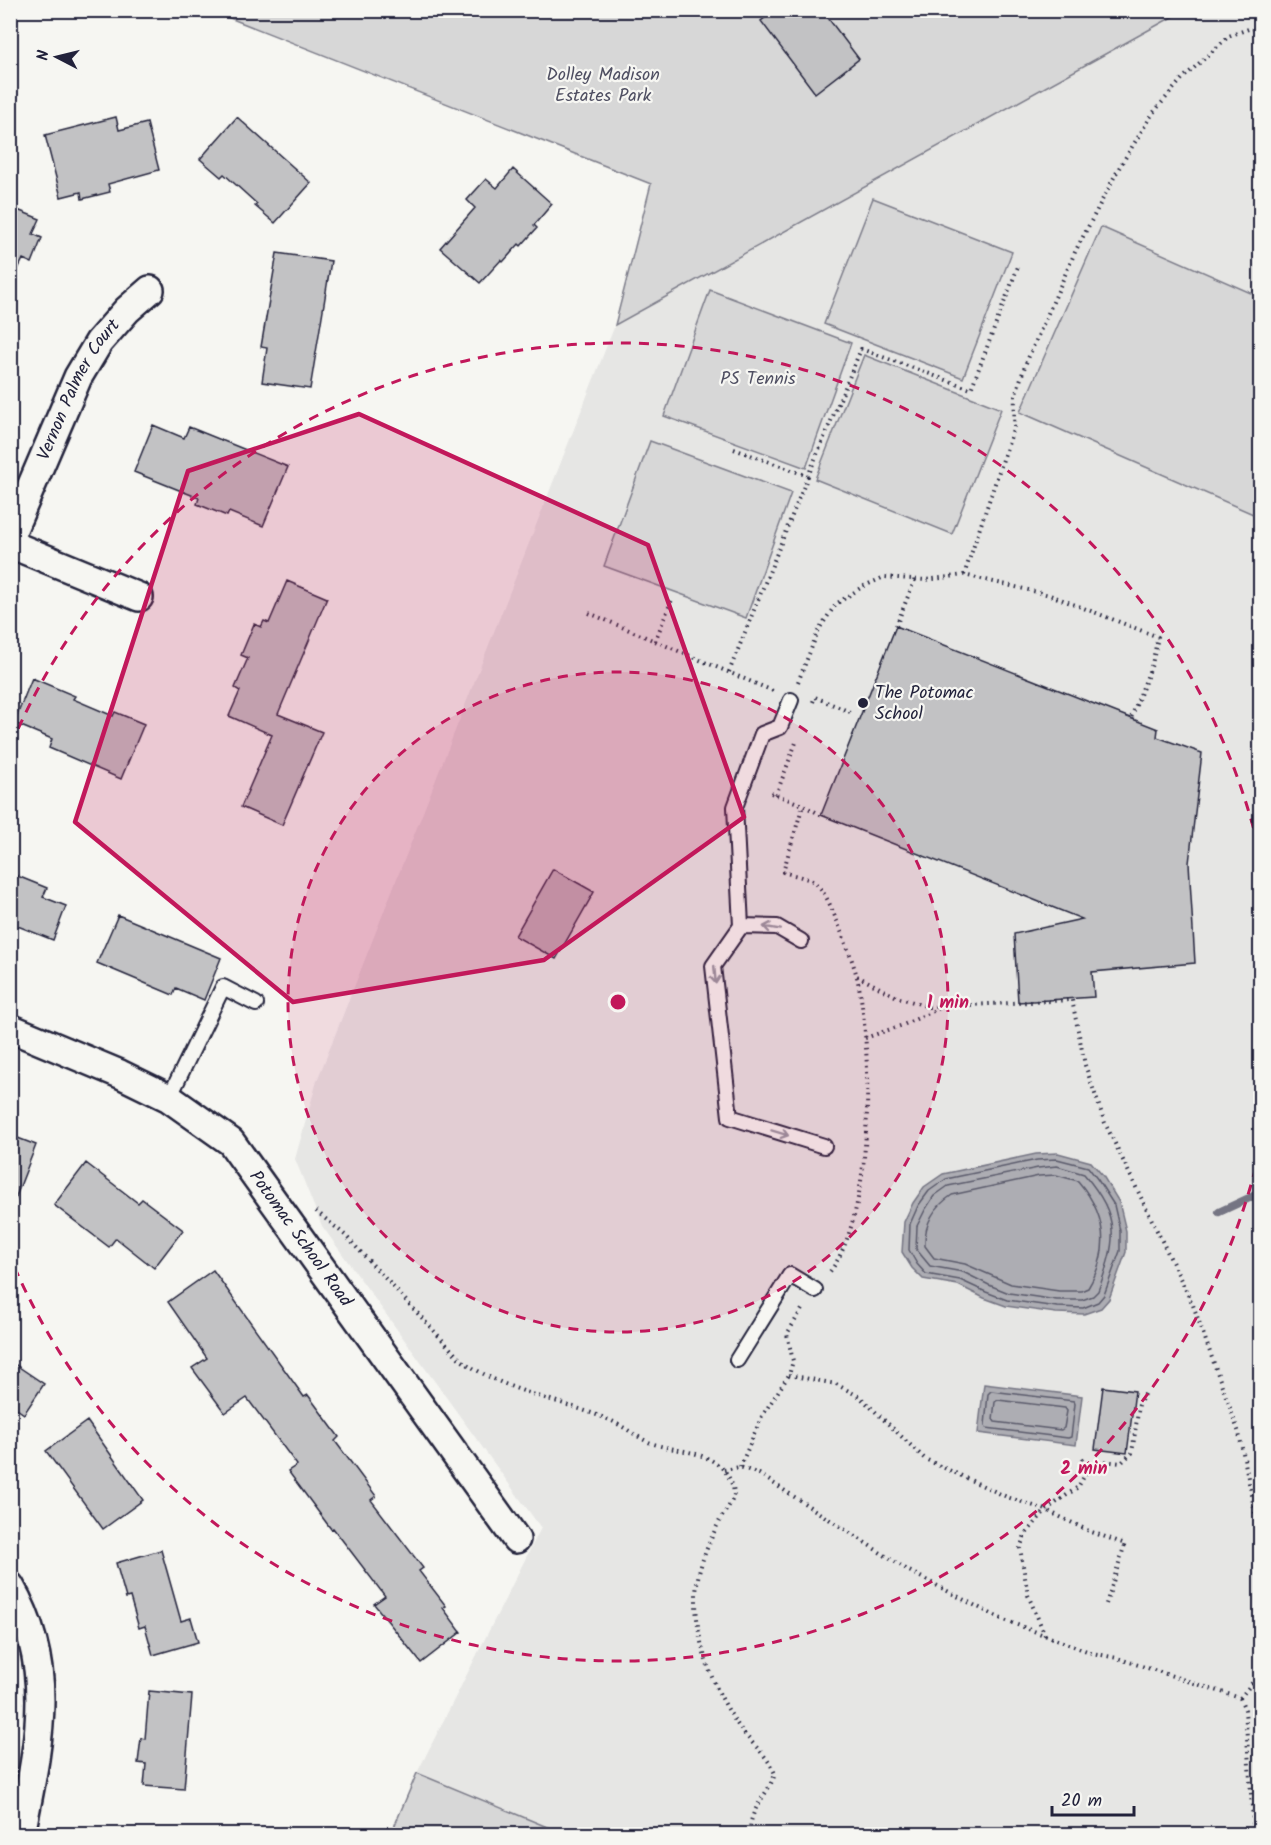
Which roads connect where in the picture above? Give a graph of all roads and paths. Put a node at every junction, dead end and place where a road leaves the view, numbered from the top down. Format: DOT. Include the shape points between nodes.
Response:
graph roads {
  1 [pos="1260,30"];
  2 [pos="1019,264"];
  3 [pos="150,290"];
  4 [pos="734,449"];
  5 [pos="808,476"];
  6 [pos="10,536"];
  7 [pos="10,544"];
  8 [pos="964,575"];
  9 [pos="915,579"];
  10 [pos="139,597"];
  11 [pos="673,597"];
  12 [pos="589,613"];
  13 [pos="896,626"];
  14 [pos="655,641"];
  15 [pos="729,672"];
  16 [pos="792,700"];
  17 [pos="850,712"];
  18 [pos="1131,718"];
  19 [pos="801,730"];
  20 [pos="771,793"];
  21 [pos="776,795"];
  22 [pos="803,805"];
  23 [pos="821,815"];
  24 [pos="783,872"];
  25 [pos="741,926"];
  26 [pos="801,941"];
  27 [pos="857,976"];
  28 [pos="256,1004"];
  29 [pos="945,1006"];
  30 [pos="10,1029"];
  31 [pos="865,1038"];
  32 [pos="169,1098"];
  33 [pos="824,1146"];
  34 [pos="308,1204"];
  35 [pos="815,1290"];
  36 [pos="737,1360"];
  37 [pos="789,1375"];
  38 [pos="1145,1392"];
  39 [pos="1082,1458"];
  40 [pos="1089,1468"];
  41 [pos="724,1470"];
  42 [pos="1046,1510"];
  43 [pos="1260,1538"];
  44 [pos="516,1539"];
  45 [pos="10,1586"];
  46 [pos="1106,1604"];
  47 [pos="1045,1636"];
  48 [pos="1260,1673"];
  49 [pos="1240,1698"];
  50 [pos="21,1834"];
  51 [pos="750,1834"];
  52 [pos="1254,1834"];
  1 -- 8 [label="path" via="1251,28 1229,36 1182,79 1152,113 1119,168 1076,250 1026,363 1015,396 1014,427"];
  2 -- 5 [label="path" via="971,389 861,349"];
  3 -- 6 [label="street, Vernon Palmer Court" via="99,342 78,377"];
  4 -- 5 [label="path"];
  5 -- 15 [label="path"];
  7 -- 10 [label="street"];
  8 -- 9 [label="path"];
  8 -- 18 [label="path" via="1050,595 1158,637"];
  9 -- 13 [label="path"];
  9 -- 16 [label="path" via="884,577 836,604 819,629"];
  11 -- 14 [label="path"];
  12 -- 14 [label="path"];
  14 -- 15 [label="path"];
  15 -- 16 [label="path"];
  16 -- 17 [label="path" via="810,708 815,697"];
  16 -- 25 [label="lane" via="780,727 762,734 735,807"];
  19 -- 21 [label="path"];
  20 -- 21 [label="path"];
  21 -- 22 [label="path"];
  22 -- 23 [label="path"];
  22 -- 24 [label="path"];
  26 -- 25 [label="lane, one-way" via="777,927"];
  25 -- 33 [label="lane, one-way" via="713,966 730,1117"];
  27 -- 29 [label="path" via="897,997 929,1007"];
  28 -- 32 [label="lane" via="224,987"];
  29 -- 31 [label="path"];
  29 -- 43 [label="path" via="1072,1000 1085,1065 1105,1123 1193,1305 1235,1422"];
  30 -- 32 [label="street, Potomac School Road"];
  32 -- 44 [label="street, Potomac School Road" via="231,1142"];
  34 -- 41 [label="path" via="345,1235 460,1359 479,1373 514,1389 609,1419 650,1443 702,1454"];
  35 -- 36 [label="lane" via="790,1275"];
  37 -- 42 [label="path" via="836,1384 860,1397 925,1459 1006,1497"];
  38 -- 40 [label="path" via="1139,1405 1132,1453 1121,1463 1103,1461"];
  39 -- 40 [label="path"];
  40 -- 42 [label="path" via="1078,1487"];
  41 -- 47 [label="path" via="740,1467 759,1474 909,1571 999,1618"];
  41 -- 51 [label="path" via="734,1495 700,1567 696,1594 698,1630 706,1662 726,1707 749,1740 770,1761 775,1774 771,1787 754,1808"];
  42 -- 46 [label="path" via="1125,1544"];
  42 -- 47 [label="path" via="1024,1535 1020,1548 1028,1595"];
  45 -- 50 [label="street" via="32,1638 40,1677 38,1749"];
  47 -- 49 [label="path"];
  48 -- 49 [label="path"];
  49 -- 52 [label="path" via="1245,1710"];
}
